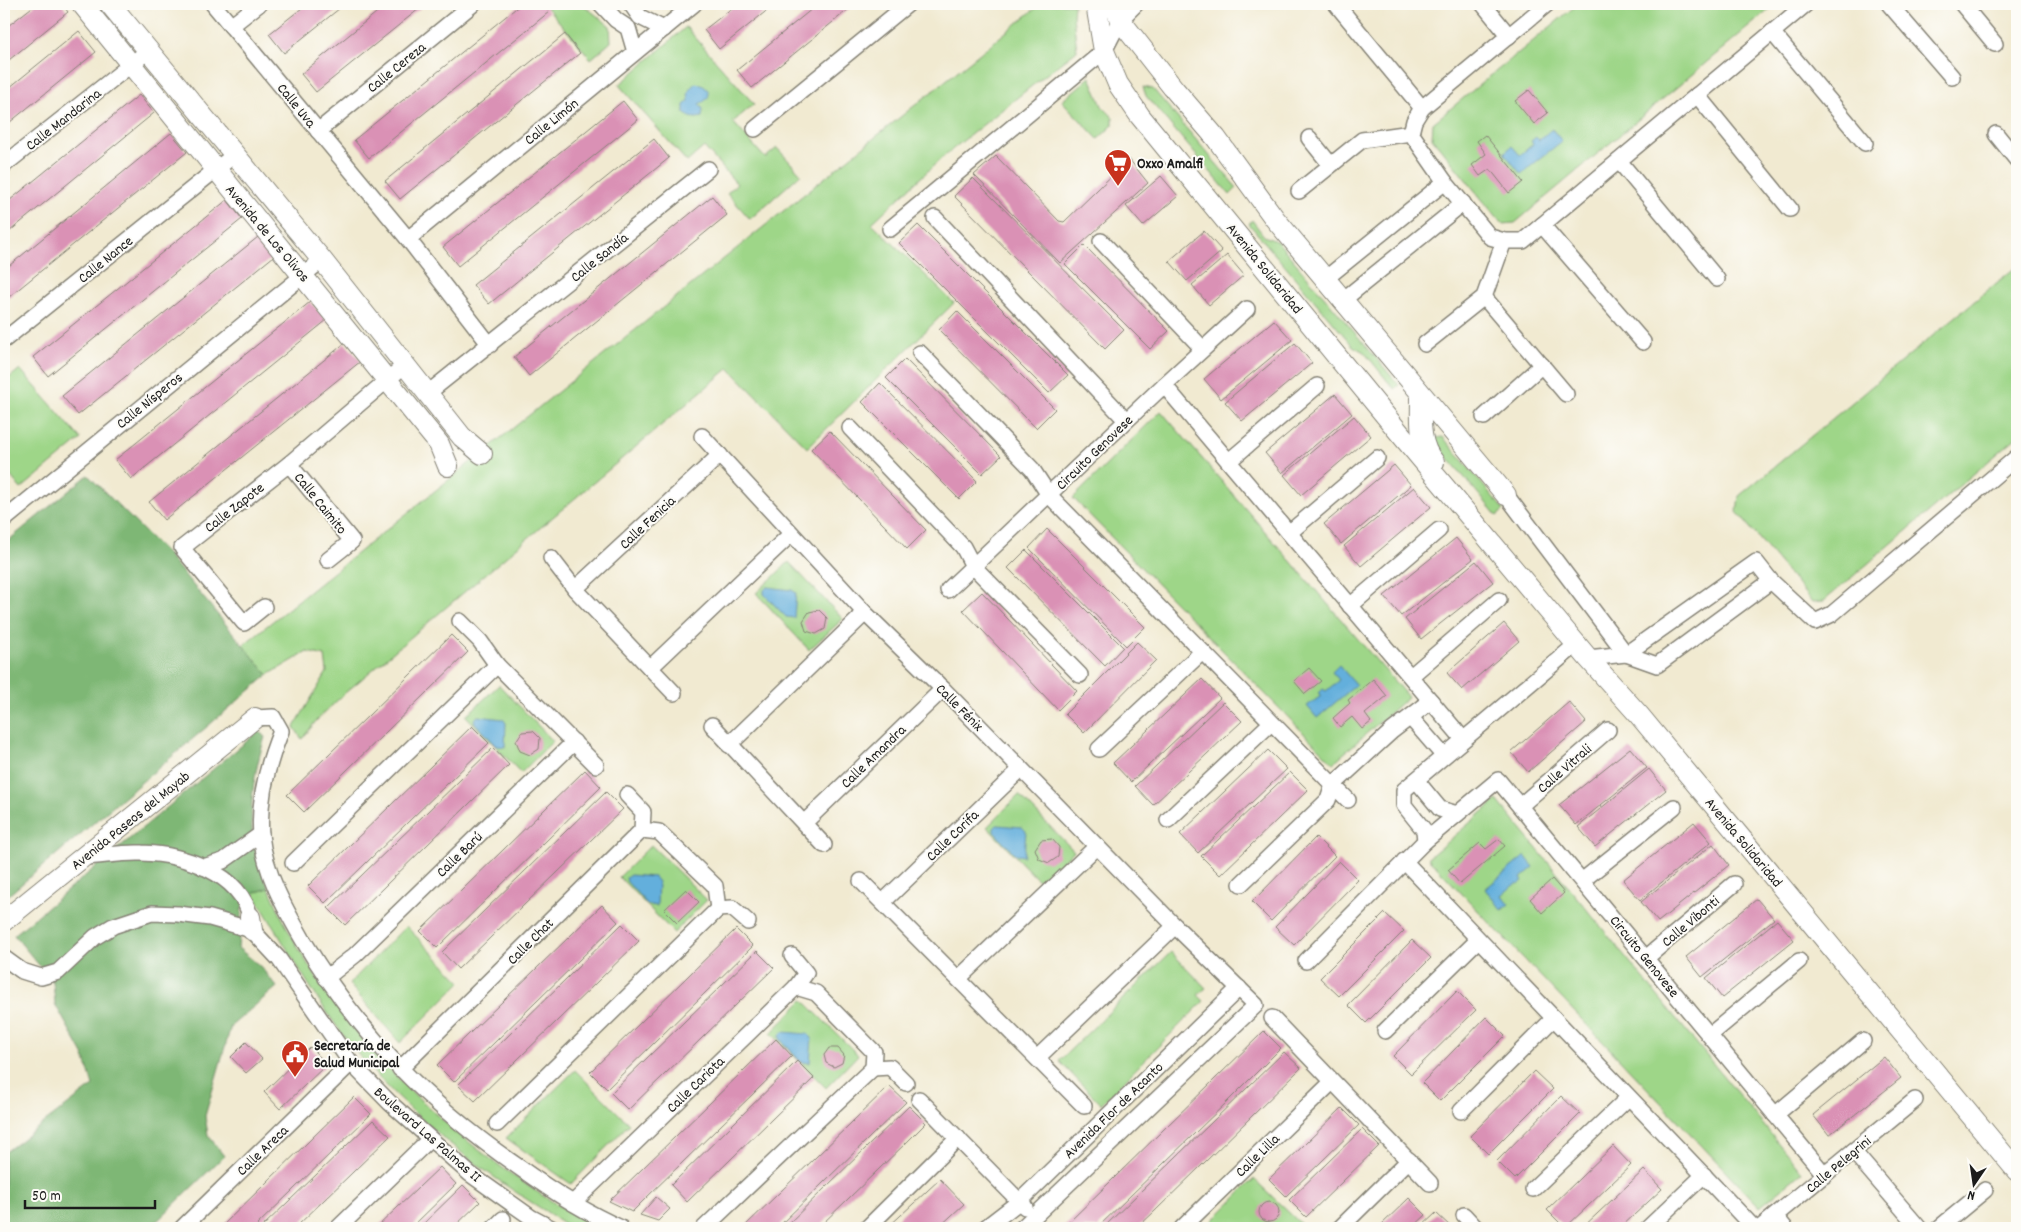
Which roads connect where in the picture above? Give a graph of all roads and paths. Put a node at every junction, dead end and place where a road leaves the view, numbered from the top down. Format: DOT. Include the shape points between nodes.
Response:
graph roads {
  1 [pos="82,4"];
  2 [pos="110,4"];
  3 [pos="213,4"];
  4 [pos="259,4"];
  5 [pos="473,4"];
  6 [pos="600,4"];
  7 [pos="631,4"];
  8 [pos="694,4"];
  9 [pos="908,4"];
  10 [pos="1096,4"];
  11 [pos="1136,4"];
  12 [pos="1336,4"];
  13 [pos="1483,4"];
  14 [pos="1547,4"];
  15 [pos="1806,4"];
  16 [pos="1889,4"];
  17 [pos="1962,4"];
  18 [pos="1117,12"];
  19 [pos="640,17"];
  20 [pos="231,26"];
  21 [pos="628,28"];
  22 [pos="664,29"];
  23 [pos="1772,32"];
  24 [pos="1509,36"];
  25 [pos="1995,44"];
  26 [pos="148,51"];
  27 [pos="1104,51"];
  28 [pos="635,52"];
  29 [pos="126,69"];
  30 [pos="1952,77"];
  31 [pos="1697,95"];
  32 [pos="1422,108"];
  33 [pos="755,129"];
  34 [pos="318,131"];
  35 [pos="1412,133"];
  36 [pos="1996,134"];
  37 [pos="1309,138"];
  38 [pos="1865,143"];
  39 [pos="234,155"];
  40 [pos="2017,160"];
  41 [pos="1619,161"];
  42 [pos="1330,164"];
  43 [pos="4,165"];
  44 [pos="708,169"];
  45 [pos="211,174"];
  46 [pos="1445,182"];
  47 [pos="1299,191"];
  48 [pos="1463,203"];
  49 [pos="1790,209"];
  50 [pos="935,218"];
  51 [pos="1542,225"];
  52 [pos="890,229"];
  53 [pos="408,239"];
  54 [pos="1101,241"];
  55 [pos="1504,241"];
  56 [pos="322,260"];
  57 [pos="299,278"];
  58 [pos="1718,279"];
  59 [pos="1325,280"];
  60 [pos="1484,297"];
  61 [pos="1342,300"];
  62 [pos="1247,309"];
  63 [pos="4,340"];
  64 [pos="1643,342"];
  65 [pos="1425,344"];
  66 [pos="490,345"];
  67 [pos="1203,349"];
  68 [pos="920,353"];
  69 [pos="406,364"];
  70 [pos="1542,365"];
  71 [pos="384,383"];
  72 [pos="1164,385"];
  73 [pos="1317,386"];
  74 [pos="433,389"];
  75 [pos="1566,394"];
  76 [pos="1421,395"];
  77 [pos="1484,417"];
  78 [pos="1126,420"];
  79 [pos="850,428"];
  80 [pos="702,436"];
  81 [pos="482,454"];
  82 [pos="720,455"];
  83 [pos="2017,457"];
  84 [pos="1377,458"];
  85 [pos="1229,462"];
  86 [pos="289,464"];
  87 [pos="448,466"];
  88 [pos="1049,495"];
  89 [pos="1506,495"];
  90 [pos="1468,515"];
  91 [pos="4,520"];
  92 [pos="1440,530"];
  93 [pos="1289,533"];
  94 [pos="791,534"];
  95 [pos="551,558"];
  96 [pos="328,560"];
  97 [pos="973,566"];
  98 [pos="1771,581"];
  99 [pos="575,589"];
  100 [pos="948,590"];
  101 [pos="1499,600"];
  102 [pos="1350,606"];
  103 [pos="264,608"];
  104 [pos="865,613"];
  105 [pos="460,621"];
  106 [pos="1583,651"];
  107 [pos="1202,652"];
  108 [pos="1626,654"];
  109 [pos="497,666"];
  110 [pos="650,668"];
  111 [pos="1080,675"];
  112 [pos="1411,676"];
  113 [pos="942,689"];
  114 [pos="674,693"];
  115 [pos="1431,701"];
  116 [pos="255,718"];
  117 [pos="1411,718"];
  118 [pos="1271,723"];
  119 [pos="712,725"];
  120 [pos="1608,730"];
  121 [pos="1463,739"];
  122 [pos="574,742"];
  123 [pos="729,745"];
  124 [pos="1099,749"];
  125 [pos="1443,755"];
  126 [pos="596,765"];
  127 [pos="1021,769"];
  128 [pos="1416,780"];
  129 [pos="1333,785"];
  130 [pos="627,795"];
  131 [pos="1348,800"];
  132 [pos="1520,806"];
  133 [pos="1674,807"];
  134 [pos="1457,814"];
  135 [pos="1168,820"];
  136 [pos="804,824"];
  137 [pos="642,830"];
  138 [pos="261,834"];
  139 [pos="1425,841"];
  140 [pos="824,845"];
  141 [pos="1097,846"];
  142 [pos="85,856"];
  143 [pos="1404,861"];
  144 [pos="293,863"];
  145 [pos="203,867"];
  146 [pos="1583,880"];
  147 [pos="862,881"];
  148 [pos="1241,884"];
  149 [pos="1734,884"];
  150 [pos="883,902"];
  151 [pos="718,909"];
  152 [pos="4,920"];
  153 [pos="748,922"];
  154 [pos="251,924"];
  155 [pos="1175,926"];
  156 [pos="1478,940"];
  157 [pos="792,956"];
  158 [pos="4,958"];
  159 [pos="1646,958"];
  160 [pos="1306,961"];
  161 [pos="1799,961"];
  162 [pos="326,978"];
  163 [pos="959,978"];
  164 [pos="796,987"];
  165 [pos="1239,988"];
  166 [pos="1256,1005"];
  167 [pos="1272,1018"];
  168 [pos="1554,1018"];
  169 [pos="1385,1031"];
  170 [pos="1710,1035"];
  171 [pos="1864,1040"];
  172 [pos="1038,1058"];
  173 [pos="346,1067"];
  174 [pos="873,1068"];
  175 [pos="400,1069"];
  176 [pos="1332,1082"];
  177 [pos="906,1083"];
  178 [pos="1628,1098"];
  179 [pos="919,1099"];
  180 [pos="1915,1100"];
  181 [pos="1084,1106"];
  182 [pos="1461,1111"];
  183 [pos="1775,1115"];
  184 [pos="496,1124"];
  185 [pos="958,1138"];
  186 [pos="424,1144"];
  187 [pos="1853,1151"];
  188 [pos="1409,1160"];
  189 [pos="2017,1171"];
  190 [pos="1704,1175"];
  191 [pos="1824,1175"];
  192 [pos="1430,1183"];
  193 [pos="1533,1189"];
  194 [pos="1985,1190"];
  195 [pos="1020,1201"];
  196 [pos="573,1203"];
  197 [pos="1464,1215"];
  198 [pos="1775,1216"];
  199 [pos="1034,1218"];
  200 [pos="182,1228"];
  201 [pos="338,1228"];
  202 [pos="551,1228"];
  203 [pos="621,1228"];
  204 [pos="704,1228"];
  205 [pos="866,1228"];
  206 [pos="985,1228"];
  207 [pos="1022,1228"];
  208 [pos="1182,1228"];
  209 [pos="1340,1228"];
  210 [pos="1476,1228"];
  211 [pos="1648,1228"];
  212 [pos="1754,1228"];
  213 [pos="1760,1228"];
  214 [pos="1785,1228"];
  215 [pos="1919,1228"];
  216 [pos="1939,1228"];
  1 -- 29 [label="main road, Avenida de Los Olivos"];
  2 -- 26 [label="main road, Avenida de Los Olivos"];
  3 -- 20 [label="street, Calle Uva"];
  4 -- 20 [label="street"];
  5 -- 34 [label="street, Calle Cereza"];
  6 -- 21 [label="street"];
  7 -- 19 [label="street"];
  8 -- 22 [label="street, Calle Limón"];
  9 -- 33 [label="street"];
  10 -- 27 [label="main road, Avenida Solidaridad"];
  11 -- 18 [label="street"];
  12 -- 32 [label="street"];
  13 -- 24 [label="street"];
  14 -- 24 [label="street"];
  15 -- 23 [label="street"];
  16 -- 30 [label="street"];
  17 -- 25 [label="street"];
  18 -- 27 [label="street"];
  18 -- 59 [label="main road"];
  19 -- 21 [label="street"];
  19 -- 22 [label="street"];
  20 -- 34 [label="street, Calle Uva"];
  21 -- 28 [label="street"];
  22 -- 28 [label="street, Calle Limón"];
  23 -- 31 [label="street"];
  23 -- 38 [label="street"];
  24 -- 32 [label="street"];
  26 -- 29 [label="street, Calle Mandarina"];
  26 -- 39 [label="main road, Avenida de Los Olivos"];
  27 -- 52 [label="street"];
  27 -- 90 [label="main road, Avenida Solidaridad" via="1118,84 1140,116"];
  28 -- 53 [label="street, Calle Limón"];
  29 -- 43 [label="street, Calle Mandarina"];
  29 -- 45 [label="main road, Avenida de Los Olivos"];
  31 -- 41 [label="street"];
  31 -- 49 [label="street"];
  32 -- 35 [label="street" via="1414,121"];
  34 -- 53 [label="street, Calle Uva"];
  35 -- 42 [label="street" via="1362,140"];
  35 -- 46 [label="street"];
  36 -- 40 [label="street"];
  37 -- 42 [label="street"];
  39 -- 45 [label="street, Calle Nance"];
  39 -- 56 [label="main road, Avenida de Los Olivos"];
  41 -- 51 [label="street"];
  41 -- 58 [label="street"];
  42 -- 47 [label="street"];
  44 -- 66 [label="street, Calle Sandía"];
  45 -- 57 [label="main road, Avenida de Los Olivos"];
  45 -- 63 [label="street, Calle Nance"];
  46 -- 48 [label="street"];
  46 -- 59 [label="street"];
  48 -- 55 [label="street" via="1490,237"];
  48 -- 61 [label="street"];
  50 -- 78 [label="street"];
  51 -- 55 [label="street" via="1523,241"];
  51 -- 64 [label="street"];
  53 -- 66 [label="street"];
  54 -- 67 [label="street"];
  55 -- 60 [label="street"];
  56 -- 57 [label="street, Calle Nísperos"];
  56 -- 69 [label="main road, Avenida de Los Olivos"];
  57 -- 71 [label="main road, Avenida de Los Olivos"];
  57 -- 91 [label="street, Calle Nísperos"];
  59 -- 61 [label="main road"];
  60 -- 65 [label="street"];
  60 -- 70 [label="street"];
  61 -- 76 [label="main road"];
  62 -- 67 [label="street, Circuito Genovese"];
  66 -- 74 [label="street, Calle Sandía"];
  67 -- 72 [label="street, Circuito Genovese"];
  68 -- 88 [label="street" via="1032,469"];
  69 -- 71 [label="street, Calle Zapote"];
  69 -- 74 [label="main road, Avenida de Los Olivos"];
  70 -- 75 [label="street"];
  70 -- 77 [label="street"];
  71 -- 86 [label="street, Calle Zapote"];
  71 -- 87 [label="main road, Avenida de Los Olivos" via="439,444"];
  72 -- 78 [label="street, Circuito Genovese"];
  72 -- 85 [label="street"];
  73 -- 85 [label="street"];
  74 -- 81 [label="main road, Avenida de Los Olivos" via="462,437"];
  76 -- 89 [label="main road"];
  76 -- 90 [label="main road, Avenida Solidaridad" via="1422,436 1430,458 1463,496"];
  78 -- 88 [label="street, Circuito Genovese"];
  79 -- 97 [label="street" via="963,547"];
  80 -- 82 [label="street, Calle Fénix"];
  82 -- 94 [label="street, Calle Fénix"];
  82 -- 99 [label="street, Calle Fenicia"];
  83 -- 98 [label="street" via="1832,614 1815,622"];
  84 -- 93 [label="street"];
  85 -- 93 [label="street"];
  86 -- 96 [label="street, Calle Caimito" via="352,541"];
  86 -- 103 [label="street, Calle Zapote" via="182,548 244,623"];
  88 -- 97 [label="street"];
  88 -- 107 [label="street, Circuito Genovese"];
  89 -- 108 [label="street"];
  90 -- 106 [label="main road, Avenida Solidaridad"];
  92 -- 102 [label="street"];
  93 -- 102 [label="street"];
  94 -- 104 [label="street, Calle Fénix"];
  94 -- 110 [label="street"];
  95 -- 99 [label="street"];
  97 -- 100 [label="street"];
  97 -- 111 [label="street"];
  98 -- 108 [label="street" via="1658,665"];
  98 -- 108 [label="street" via="1756,562"];
  99 -- 110 [label="street"];
  101 -- 112 [label="street"];
  102 -- 112 [label="street"];
  104 -- 113 [label="street, Calle Fénix"];
  104 -- 123 [label="street"];
  105 -- 109 [label="street" via="480,641"];
  106 -- 108 [label="street"];
  106 -- 125 [label="street"];
  106 -- 189 [label="main road, Avenida Solidaridad"];
  107 -- 118 [label="street, Circuito Genovese"];
  107 -- 124 [label="street"];
  109 -- 122 [label="street"];
  109 -- 144 [label="street"];
  110 -- 114 [label="street"];
  112 -- 115 [label="street"];
  113 -- 127 [label="street, Calle Fénix"];
  113 -- 136 [label="street, Calle Amandra"];
  115 -- 117 [label="street"];
  115 -- 121 [label="street"];
  116 -- 138 [label="street, Boulevard Las Palmas II" via="273,718 280,731 263,795"];
  116 -- 142 [label="main road, Avenida Paseos del Mayab"];
  117 -- 125 [label="street"];
  117 -- 129 [label="street"];
  118 -- 129 [label="street, Circuito Genovese"];
  118 -- 135 [label="street"];
  119 -- 123 [label="street"];
  120 -- 132 [label="street, Calle Vitrali"];
  121 -- 125 [label="street"];
  121 -- 125 [label="street" via="1555,662"];
  122 -- 126 [label="street"];
  122 -- 162 [label="street, Calle Barú" via="355,955"];
  123 -- 136 [label="street"];
  125 -- 128 [label="street"];
  127 -- 141 [label="street, Calle Fénix"];
  127 -- 150 [label="street, Calle Corifa"];
  128 -- 134 [label="street" via="1440,809"];
  128 -- 139 [label="street" via="1404,790 1404,806 1421,825"];
  129 -- 131 [label="street, Circuito Genovese"];
  129 -- 148 [label="street" via="1328,800"];
  130 -- 137 [label="street" via="643,812"];
  132 -- 134 [label="street, Circuito Genovese" via="1498,780"];
  132 -- 146 [label="street, Circuito Genovese"];
  133 -- 146 [label="street"];
  134 -- 139 [label="street, Circuito Genovese"];
  136 -- 140 [label="street"];
  137 -- 151 [label="street" via="659,832 715,886"];
  137 -- 175 [label="street, Calle Chat"];
  138 -- 145 [label="street" via="222,861"];
  138 -- 162 [label="street, Boulevard Las Palmas II" via="269,871 280,899"];
  139 -- 143 [label="street, Circuito Genovese"];
  141 -- 155 [label="street, Calle Fénix"];
  141 -- 163 [label="street"];
  142 -- 145 [label="street, Boulevard Las Palmas II" via="142,852"];
  142 -- 152 [label="main road, Avenida Paseos del Mayab"];
  143 -- 156 [label="street"];
  143 -- 160 [label="street, Circuito Genovese"];
  145 -- 154 [label="street, Boulevard Las Palmas II" via="222,876 238,892 248,906"];
  146 -- 159 [label="street, Circuito Genovese"];
  147 -- 150 [label="street"];
  149 -- 159 [label="street, Calle Vibonti"];
  150 -- 163 [label="street"];
  151 -- 153 [label="street" via="732,908"];
  151 -- 184 [label="street"];
  154 -- 158 [label="street" via="152,913 113,926 95,937 58,972 41,977 22,971"];
  154 -- 173 [label="street, Boulevard Las Palmas II" via="279,960"];
  155 -- 165 [label="street, Calle Fénix"];
  155 -- 172 [label="street"];
  156 -- 168 [label="street"];
  156 -- 169 [label="street"];
  157 -- 164 [label="street" via="806,973"];
  159 -- 170 [label="street, Circuito Genovese"];
  161 -- 170 [label="street"];
  162 -- 175 [label="street, Boulevard Las Palmas II"];
  163 -- 172 [label="street"];
  164 -- 174 [label="street" via="816,993 874,1052"];
  164 -- 196 [label="street, Calle Cariota"];
  165 -- 166 [label="street, Calle Fénix"];
  165 -- 195 [label="street, Avenida Flor de Acanto"];
  166 -- 199 [label="street, Avenida Flor de Acanto"];
  167 -- 176 [label="street"];
  168 -- 178 [label="street"];
  168 -- 182 [label="street"];
  170 -- 183 [label="street, Circuito Genovese"];
  171 -- 183 [label="street"];
  172 -- 181 [label="street"];
  173 -- 186 [label="street, Boulevard Las Palmas II" via="390,1104"];
  173 -- 200 [label="street, Calle Areca"];
  174 -- 177 [label="street" via="890,1067"];
  174 -- 204 [label="street"];
  175 -- 196 [label="street, Boulevard Las Palmas II" via="481,1141"];
  176 -- 188 [label="street"];
  176 -- 208 [label="street, Calle Lilla"];
  178 -- 190 [label="street"];
  178 -- 193 [label="street"];
  179 -- 185 [label="street"];
  180 -- 187 [label="street, Calle Pelegrini"];
  183 -- 191 [label="street, Circuito Genovese"];
  185 -- 195 [label="street"];
  185 -- 205 [label="street"];
  186 -- 201 [label="street"];
  186 -- 202 [label="street, Boulevard Las Palmas II"];
  187 -- 191 [label="street, Calle Pelegrini"];
  187 -- 215 [label="street"];
  188 -- 192 [label="street"];
  188 -- 209 [label="street"];
  190 -- 211 [label="street"];
  190 -- 212 [label="street"];
  191 -- 198 [label="street, Calle Pelegrini"];
  194 -- 216 [label="street"];
  195 -- 199 [label="street"];
  195 -- 206 [label="street, Avenida Flor de Acanto"];
  196 -- 203 [label="street, Boulevard Las Palmas II"];
  197 -- 210 [label="street"];
  198 -- 213 [label="street, Calle Pelegrini"];
  198 -- 214 [label="street"];
  199 -- 207 [label="street, Avenida Flor de Acanto"];
}
